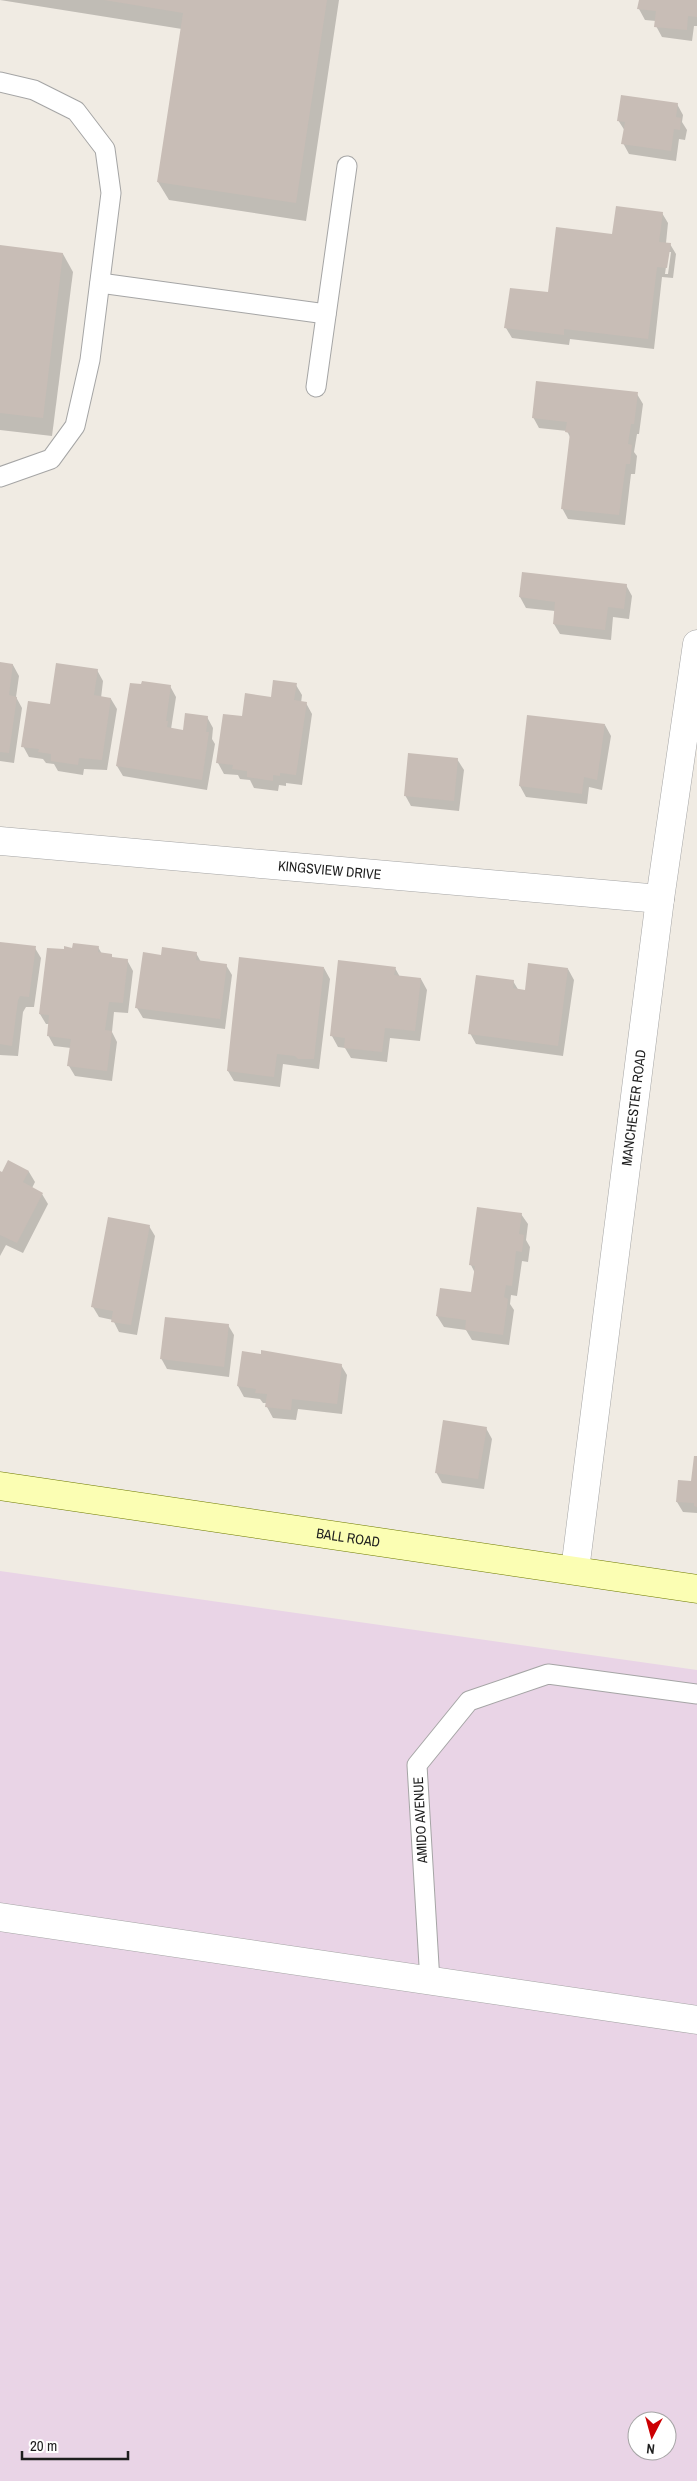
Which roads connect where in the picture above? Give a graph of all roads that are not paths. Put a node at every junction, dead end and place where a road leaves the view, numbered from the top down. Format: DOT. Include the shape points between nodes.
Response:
graph roads {
  1 [pos="0,82"];
  2 [pos="347,166"];
  3 [pos="100,283"];
  4 [pos="326,314"];
  5 [pos="316,387"];
  6 [pos="0,478"];
  7 [pos="697,644"];
  8 [pos="0,841"];
  9 [pos="660,899"];
  10 [pos="0,1486"];
  11 [pos="575,1570"];
  12 [pos="697,1589"];
  13 [pos="697,1694"];
  14 [pos="0,1917"];
  15 [pos="430,1982"];
  16 [pos="697,2020"];
  1 -- 3 [label="lane" via="34,90 76,111 105,149 111,193"];
  2 -- 4 [label="lane"];
  3 -- 4 [label="lane"];
  3 -- 6 [label="lane" via="90,360 75,426 51,459"];
  4 -- 5 [label="lane"];
  7 -- 9 [label="street, MANCHESTER ROAD"];
  8 -- 9 [label="street, KINGSVIEW DRIVE"];
  9 -- 11 [label="street, MANCHESTER ROAD"];
  10 -- 11 [label="main road, BALL ROAD"];
  11 -- 12 [label="main road, BALL ROAD"];
  13 -- 15 [label="lane, AMIDO AVENUE" via="548,1674 470,1701 417,1765"];
  14 -- 15 [label="street"];
  15 -- 16 [label="street"];
}
